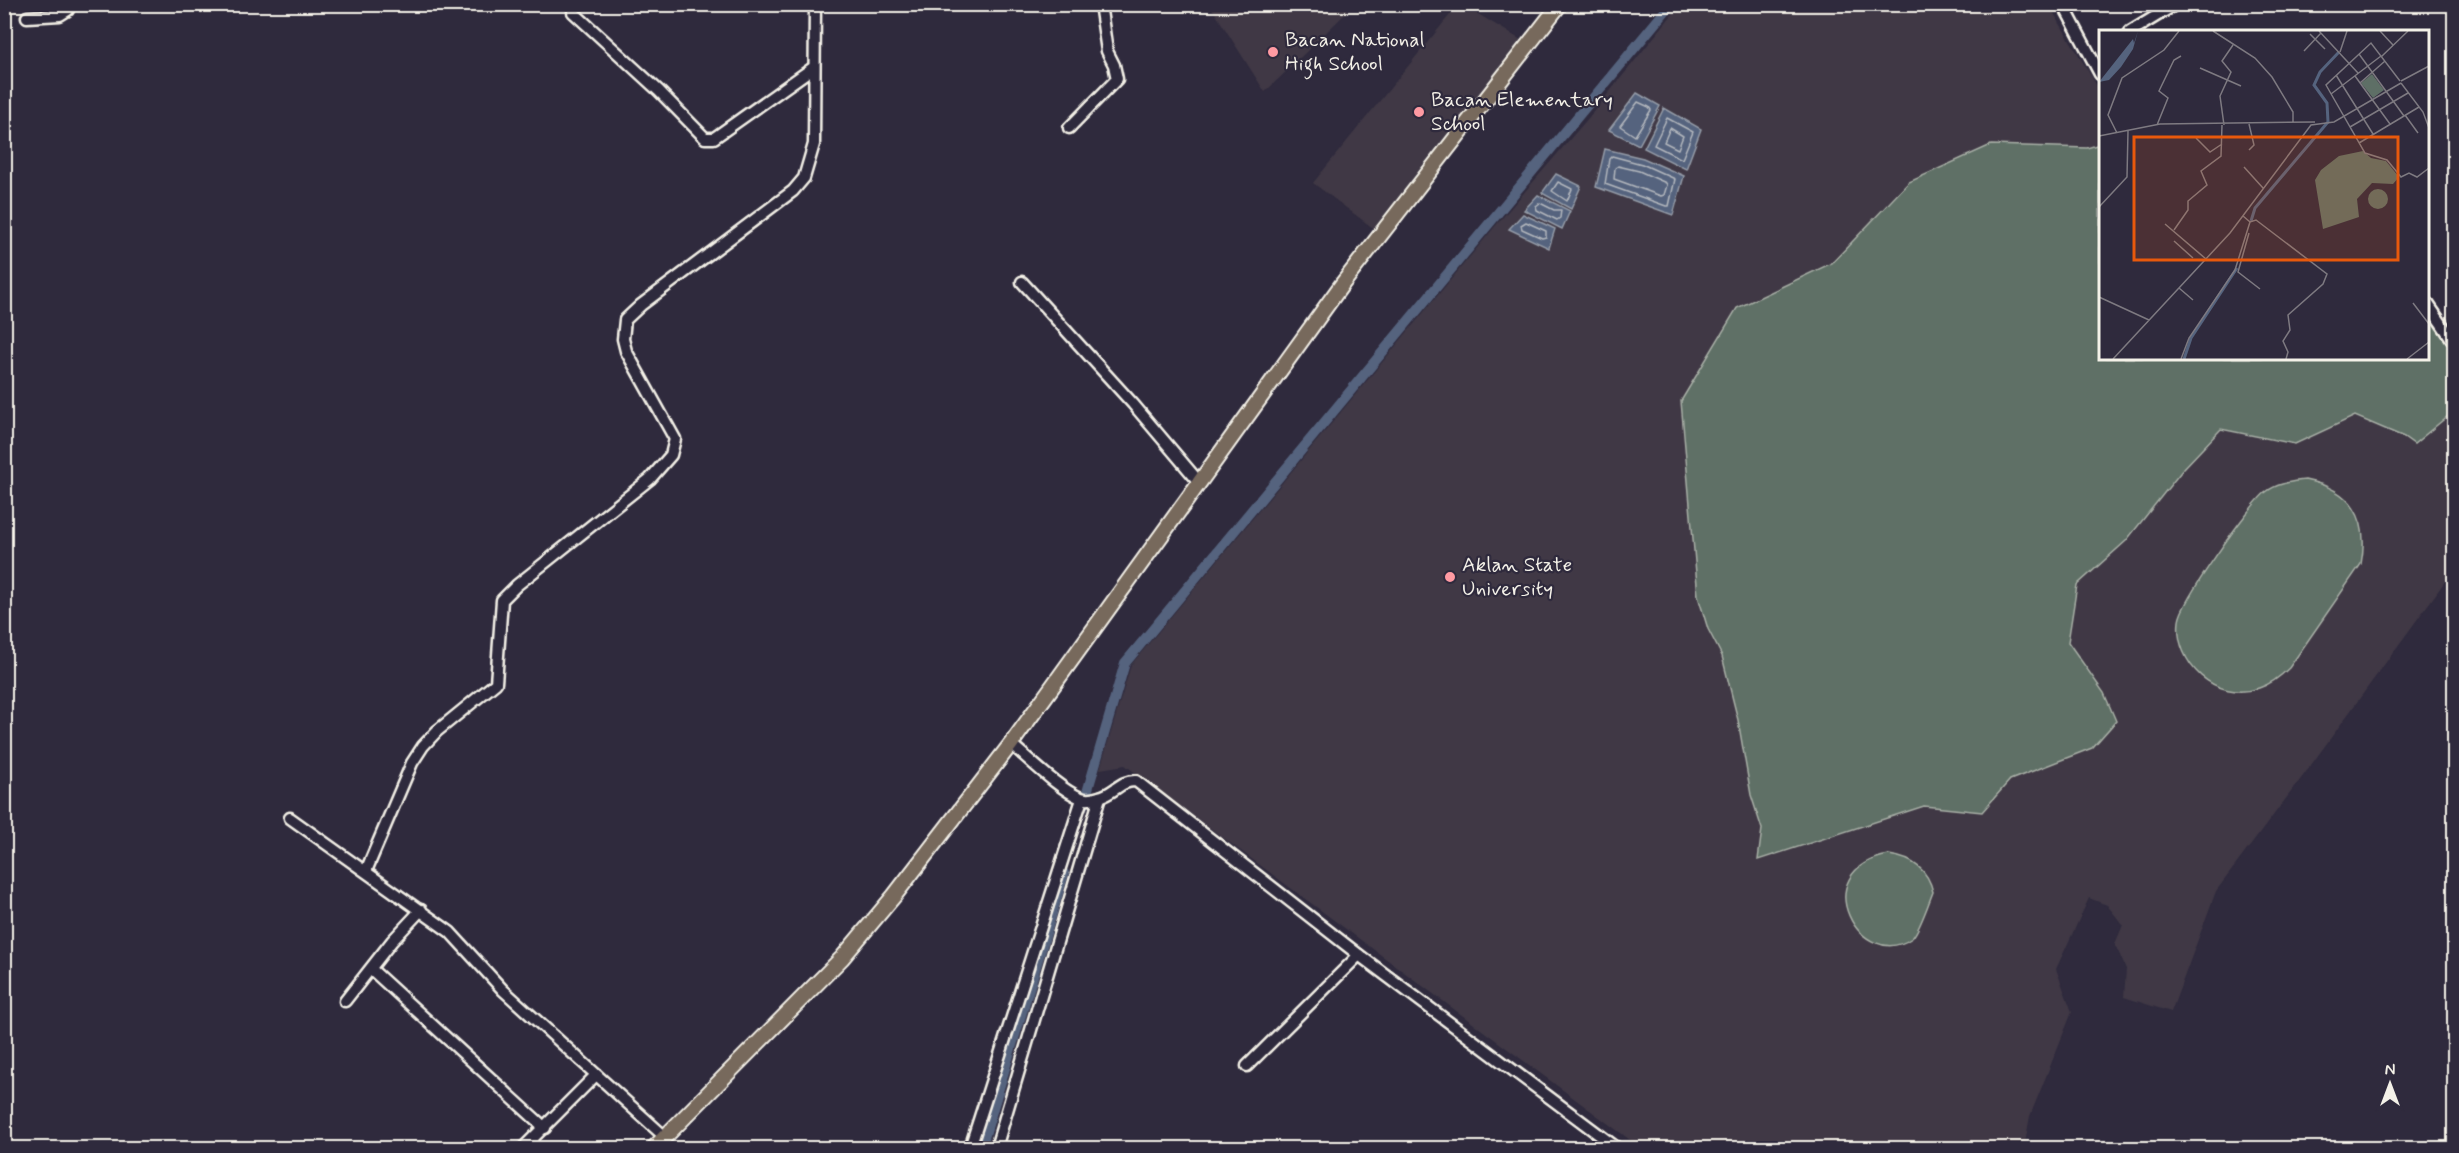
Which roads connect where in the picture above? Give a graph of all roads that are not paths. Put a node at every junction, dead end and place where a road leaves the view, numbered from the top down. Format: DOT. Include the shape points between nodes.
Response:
graph roads {
  1 [pos="70,4"];
  2 [pos="815,4"];
  3 [pos="1100,4"];
  4 [pos="1560,4"];
  5 [pos="2063,4"];
  6 [pos="2176,4"];
  7 [pos="573,12"];
  8 [pos="27,17"];
  9 [pos="2133,30"];
  10 [pos="2099,50"];
  11 [pos="2090,55"];
  12 [pos="814,67"];
  13 [pos="2099,72"];
  14 [pos="1069,128"];
  15 [pos="1022,282"];
  16 [pos="2429,306"];
  17 [pos="2454,342"];
  18 [pos="1199,482"];
  19 [pos="1011,744"];
  20 [pos="1089,798"];
  21 [pos="290,818"];
  22 [pos="366,871"];
  23 [pos="421,910"];
  24 [pos="1359,955"];
  25 [pos="371,969"];
  26 [pos="345,1001"];
  27 [pos="1248,1066"];
  28 [pos="596,1075"];
  29 [pos="545,1128"];
  30 [pos="665,1137"];
  31 [pos="523,1149"];
  32 [pos="654,1149"];
  33 [pos="970,1149"];
  34 [pos="996,1149"];
  35 [pos="1617,1149"];
  1 -- 8 [label="street" via="60,15"];
  2 -- 12 [label="street"];
  3 -- 14 [label="street" via="1107,51 1117,78"];
  4 -- 18 [label="main road" via="1343,283"];
  5 -- 11 [label="street"];
  6 -- 9 [label="street"];
  7 -- 12 [label="street" via="705,138 714,138"];
  10 -- 11 [label="street"];
  11 -- 13 [label="street"];
  12 -- 22 [label="street" via="814,144 804,178 793,192 625,320 626,351 675,439 671,455 650,478 502,600 496,683 423,746"];
  15 -- 18 [label="street"];
  16 -- 17 [label="street"];
  18 -- 19 [label="main road"];
  19 -- 20 [label="street" via="1069,791"];
  19 -- 30 [label="main road" via="842,958"];
  20 -- 24 [label="street" via="1109,794 1127,780 1136,781"];
  20 -- 33 [label="street"];
  20 -- 34 [label="street"];
  21 -- 22 [label="street"];
  22 -- 23 [label="street"];
  23 -- 25 [label="street"];
  23 -- 28 [label="street" via="450,932 503,990"];
  24 -- 27 [label="street"];
  24 -- 35 [label="street"];
  25 -- 26 [label="street"];
  25 -- 29 [label="street"];
  28 -- 29 [label="street"];
  28 -- 30 [label="street"];
  29 -- 31 [label="street"];
  30 -- 32 [label="main road"];
}
